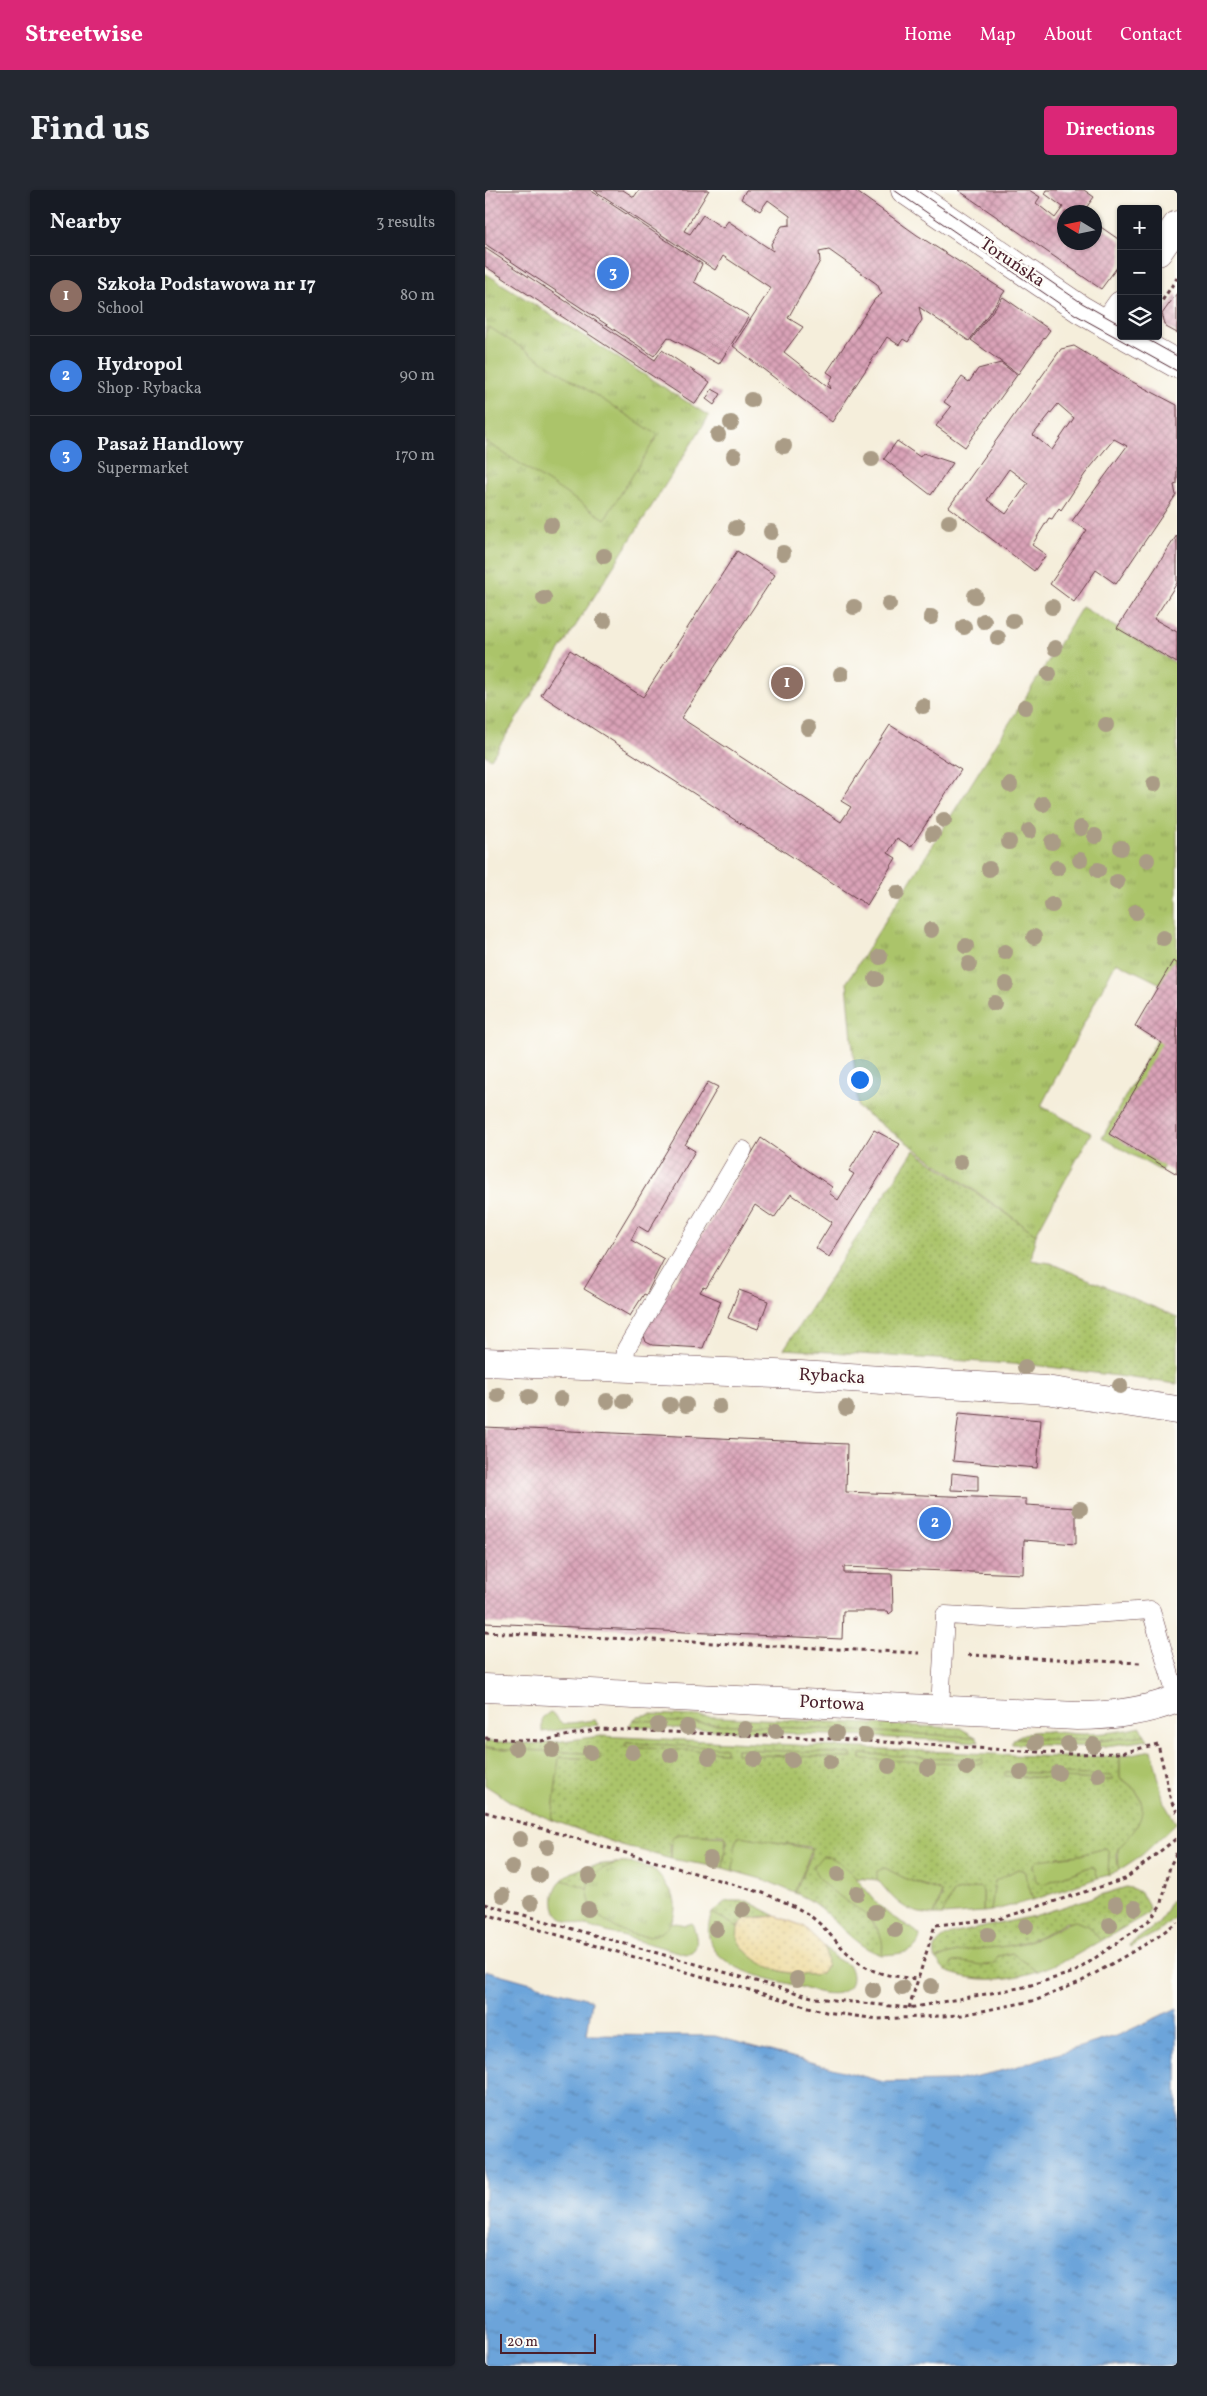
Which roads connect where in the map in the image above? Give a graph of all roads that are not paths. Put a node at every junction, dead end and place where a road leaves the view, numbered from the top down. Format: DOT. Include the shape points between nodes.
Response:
graph roads {
  1 [pos="905,190"];
  2 [pos="1177,225"];
  3 [pos="1159,250"];
  4 [pos="1117,324"];
  5 [pos="1141,340"];
  6 [pos="1177,364"];
  7 [pos="743,1150"];
  8 [pos="485,1362"];
  9 [pos="625,1368"];
  10 [pos="1177,1410"];
  11 [pos="485,1688"];
  12 [pos="1177,1699"];
  13 [pos="940,1710"];
  1 -- 4 [label="street, Toruńska"];
  2 -- 3 [label="street"];
  5 -- 6 [label="street, Toruńska"];
  7 -- 9 [label="lane" via="626,1349"];
  8 -- 9 [label="street, Rybacka"];
  9 -- 10 [label="street, Rybacka" via="1046,1390"];
  11 -- 13 [label="street, Portowa"];
  12 -- 13 [label="street, Portowa" via="1141,1711 1109,1716"];
  12 -- 13 [label="lane" via="1151,1610 1018,1618 945,1615"];
}
